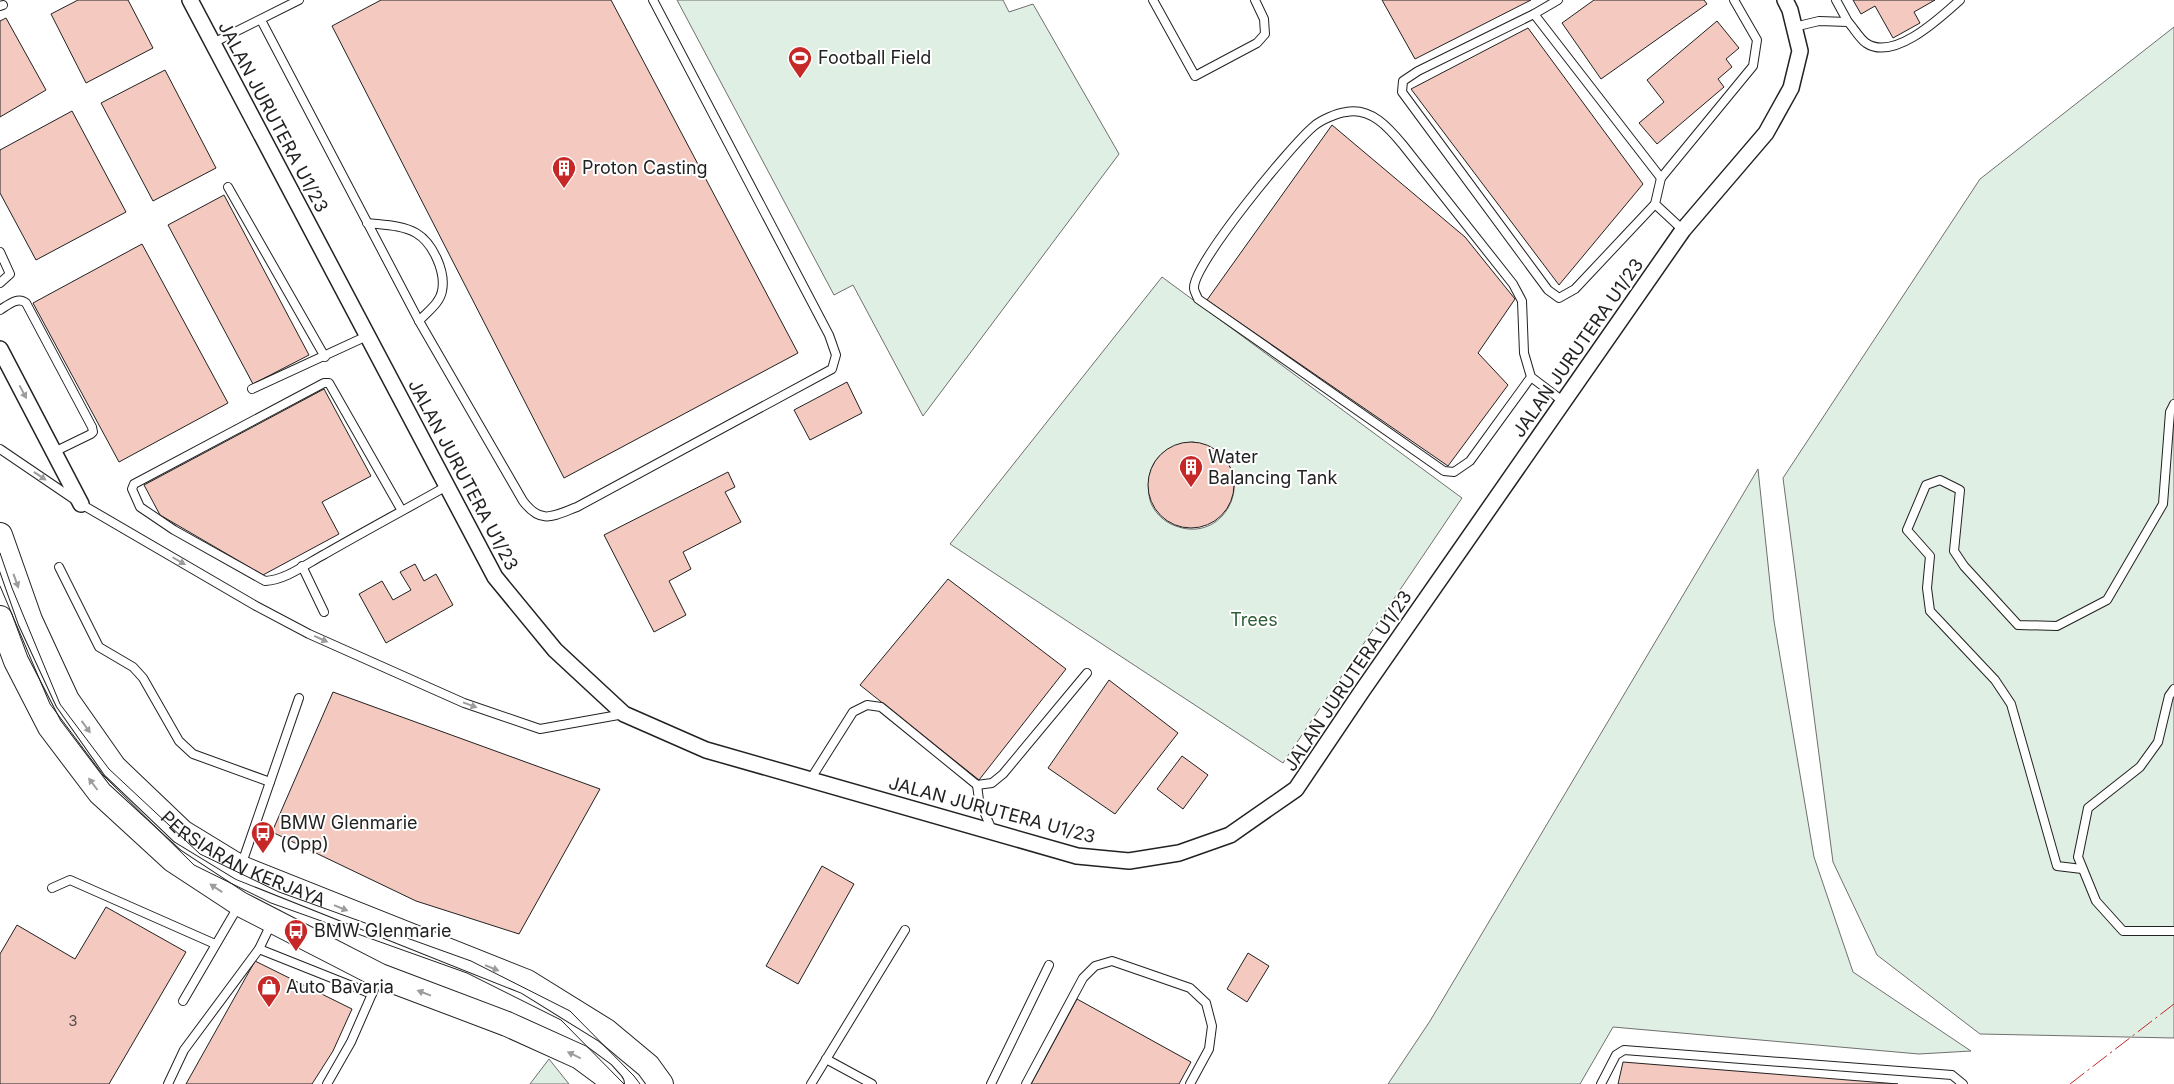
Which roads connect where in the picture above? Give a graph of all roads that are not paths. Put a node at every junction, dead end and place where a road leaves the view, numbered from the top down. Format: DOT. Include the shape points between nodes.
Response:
graph roads {
  1 [pos="190,0"];
  2 [pos="300,0"];
  3 [pos="652,0"];
  4 [pos="1153,0"];
  5 [pos="1255,0"];
  6 [pos="1558,0"];
  7 [pos="1734,0"];
  8 [pos="1785,0"];
  9 [pos="1836,0"];
  10 [pos="1960,0"];
  11 [pos="1534,14"];
  12 [pos="261,20"];
  13 [pos="1848,22"];
  14 [pos="1794,27"];
  15 [pos="213,43"];
  16 [pos="1661,178"];
  17 [pos="228,187"];
  18 [pos="1655,204"];
  19 [pos="367,222"];
  20 [pos="1683,230"];
  21 [pos="0,252"];
  22 [pos="0,283"];
  23 [pos="0,310"];
  24 [pos="419,321"];
  25 [pos="367,336"];
  26 [pos="0,349"];
  27 [pos="325,357"];
  28 [pos="1531,377"];
  29 [pos="252,389"];
  30 [pos="1564,402"];
  31 [pos="2174,404"];
  32 [pos="0,449"];
  33 [pos="54,452"];
  34 [pos="447,486"];
  35 [pos="81,504"];
  36 [pos="402,512"];
  37 [pos="0,535"];
  38 [pos="302,566"];
  39 [pos="59,568"];
  40 [pos="324,612"];
  41 [pos="0,618"];
  42 [pos="1087,673"];
  43 [pos="2174,689"];
  44 [pos="299,698"];
  45 [pos="624,714"];
  46 [pos="810,780"];
  47 [pos="270,782"];
  48 [pos="977,785"];
  49 [pos="993,832"];
  50 [pos="241,868"];
  51 [pos="2082,869"];
  52 [pos="52,888"];
  53 [pos="240,904"];
  54 [pos="272,921"];
  55 [pos="905,930"];
  56 [pos="2174,931"];
  57 [pos="215,944"];
  58 [pos="258,949"];
  59 [pos="1050,965"];
  60 [pos="376,985"];
  61 [pos="184,1001"];
  62 [pos="826,1059"];
  63 [pos="168,1084"];
  64 [pos="327,1084"];
  65 [pos="612,1084"];
  66 [pos="661,1084"];
  67 [pos="811,1084"];
  68 [pos="872,1084"];
  69 [pos="992,1084"];
  70 [pos="1026,1084"];
  71 [pos="1190,1084"];
  72 [pos="1601,1084"];
  73 [pos="1963,1084"];
  1 -- 15 [label="street, JALAN JURUTERA U1/23"];
  2 -- 12 [label="lane"];
  3 -- 24 [label="lane" via="829,336 836,355 832,369 577,507 548,518 532,513 523,502"];
  4 -- 5 [label="lane" via="1194,76 1257,43 1265,34 1264,19"];
  6 -- 11 [label="lane"];
  7 -- 16 [label="lane" via="1757,40 1753,66"];
  8 -- 14 [label="street, JALAN JURUTERA U1/23"];
  9 -- 13 [label="lane"];
  10 -- 13 [label="lane" via="1925,30 1896,44 1877,47 1866,42"];
  11 -- 16 [label="lane"];
  11 -- 18 [label="lane" via="1418,71 1403,81 1402,92 1548,290 1559,298 1575,289"];
  12 -- 15 [label="lane"];
  12 -- 19 [label="lane"];
  13 -- 14 [label="lane" via="1819,21"];
  14 -- 20 [label="street, JALAN JURUTERA U1/23" via="1800,51 1791,88 1766,133"];
  15 -- 25 [label="street, JALAN JURUTERA U1/23"];
  16 -- 18 [label="lane"];
  17 -- 27 [label="lane"];
  18 -- 20 [label="lane"];
  19 -- 24 [label="lane"];
  19 -- 24 [label="lane" via="404,228 418,234 428,243 441,267 442,291 437,303"];
  20 -- 30 [label="street, JALAN JURUTERA U1/23"];
  21 -- 22 [label="lane" via="10,274"];
  23 -- 33 [label="lane" via="18,300 26,303 92,427 91,434"];
  25 -- 27 [label="lane"];
  25 -- 34 [label="street, JALAN JURUTERA U1/23"];
  26 -- 33 [label="street, one-way"];
  27 -- 29 [label="lane"];
  28 -- 28 [label="lane" via="1524,353 1522,301 1513,284 1403,145 1384,124 1368,114 1346,112 1316,124 1288,152 1237,214 1194,287 1198,299 1444,471 1454,472 1470,461"];
  28 -- 30 [label="lane"];
  30 -- 49 [label="street, JALAN JURUTERA U1/23" via="1296,789 1230,835 1179,853 1129,861 1077,856"];
  31 -- 51 [label="lane" via="2170,412 2163,504 2107,600 2057,626 2018,625 1964,566 1954,551 1960,490 1940,480 1926,484 1907,530 1930,556 1927,588 1930,611 1994,680 2011,704 2057,866"];
  32 -- 35 [label="lane, one-way"];
  33 -- 35 [label="street"];
  34 -- 36 [label="lane"];
  34 -- 45 [label="street, JALAN JURUTERA U1/23" via="495,577 555,650"];
  35 -- 45 [label="lane, one-way" via="286,622 464,703 540,729"];
  36 -- 38 [label="lane"];
  36 -- 38 [label="lane" via="329,383 133,486 140,507 265,581 276,581"];
  37 -- 50 [label="main road, PERSIARAN KERJAYA, one-way" via="30,620 67,700 109,759 182,832"];
  38 -- 40 [label="lane"];
  39 -- 47 [label="lane" via="98,647 133,667 143,678 179,741 193,754"];
  53 -- 41 [label="main road, PERSIARAN KERJAYA, one-way" via="172,860 100,792 50,727 16,661"];
  42 -- 48 [label="lane" via="1003,774 992,783"];
  43 -- 51 [label="lane" via="2168,696 2158,742 2140,767 2088,808 2078,857"];
  44 -- 47 [label="lane"];
  45 -- 46 [label="street, JALAN JURUTERA U1/23" via="706,750"];
  46 -- 48 [label="lane" via="853,712 867,705 881,708"];
  46 -- 49 [label="street, JALAN JURUTERA U1/23"];
  47 -- 50 [label="lane"];
  48 -- 49 [label="lane" via="979,800"];
  50 -- 66 [label="main road, PERSIARAN KERJAYA, one-way" via="527,982 606,1031 648,1066"];
  51 -- 56 [label="lane" via="2096,901 2123,931"];
  52 -- 57 [label="lane" via="70,880"];
  53 -- 54 [label="main road, PERSIARAN KERJAYA"];
  53 -- 57 [label="lane"];
  54 -- 58 [label="lane"];
  54 -- 60 [label="main road, PERSIARAN KERJAYA"];
  55 -- 62 [label="lane"];
  57 -- 61 [label="lane"];
  58 -- 60 [label="lane"];
  58 -- 63 [label="lane" via="184,1050"];
  59 -- 69 [label="lane"];
  60 -- 64 [label="lane" via="351,1042"];
  65 -- 60 [label="main road, PERSIARAN KERJAYA, one-way" via="580,1057 507,1024"];
  62 -- 67 [label="lane"];
  62 -- 68 [label="lane"];
  70 -- 71 [label="lane" via="1083,978 1095,966 1112,961 1190,988 1206,1003 1212,1026 1208,1049"];
  72 -- 73 [label="lane" via="1616,1055 1624,1050 1952,1074"];
}
